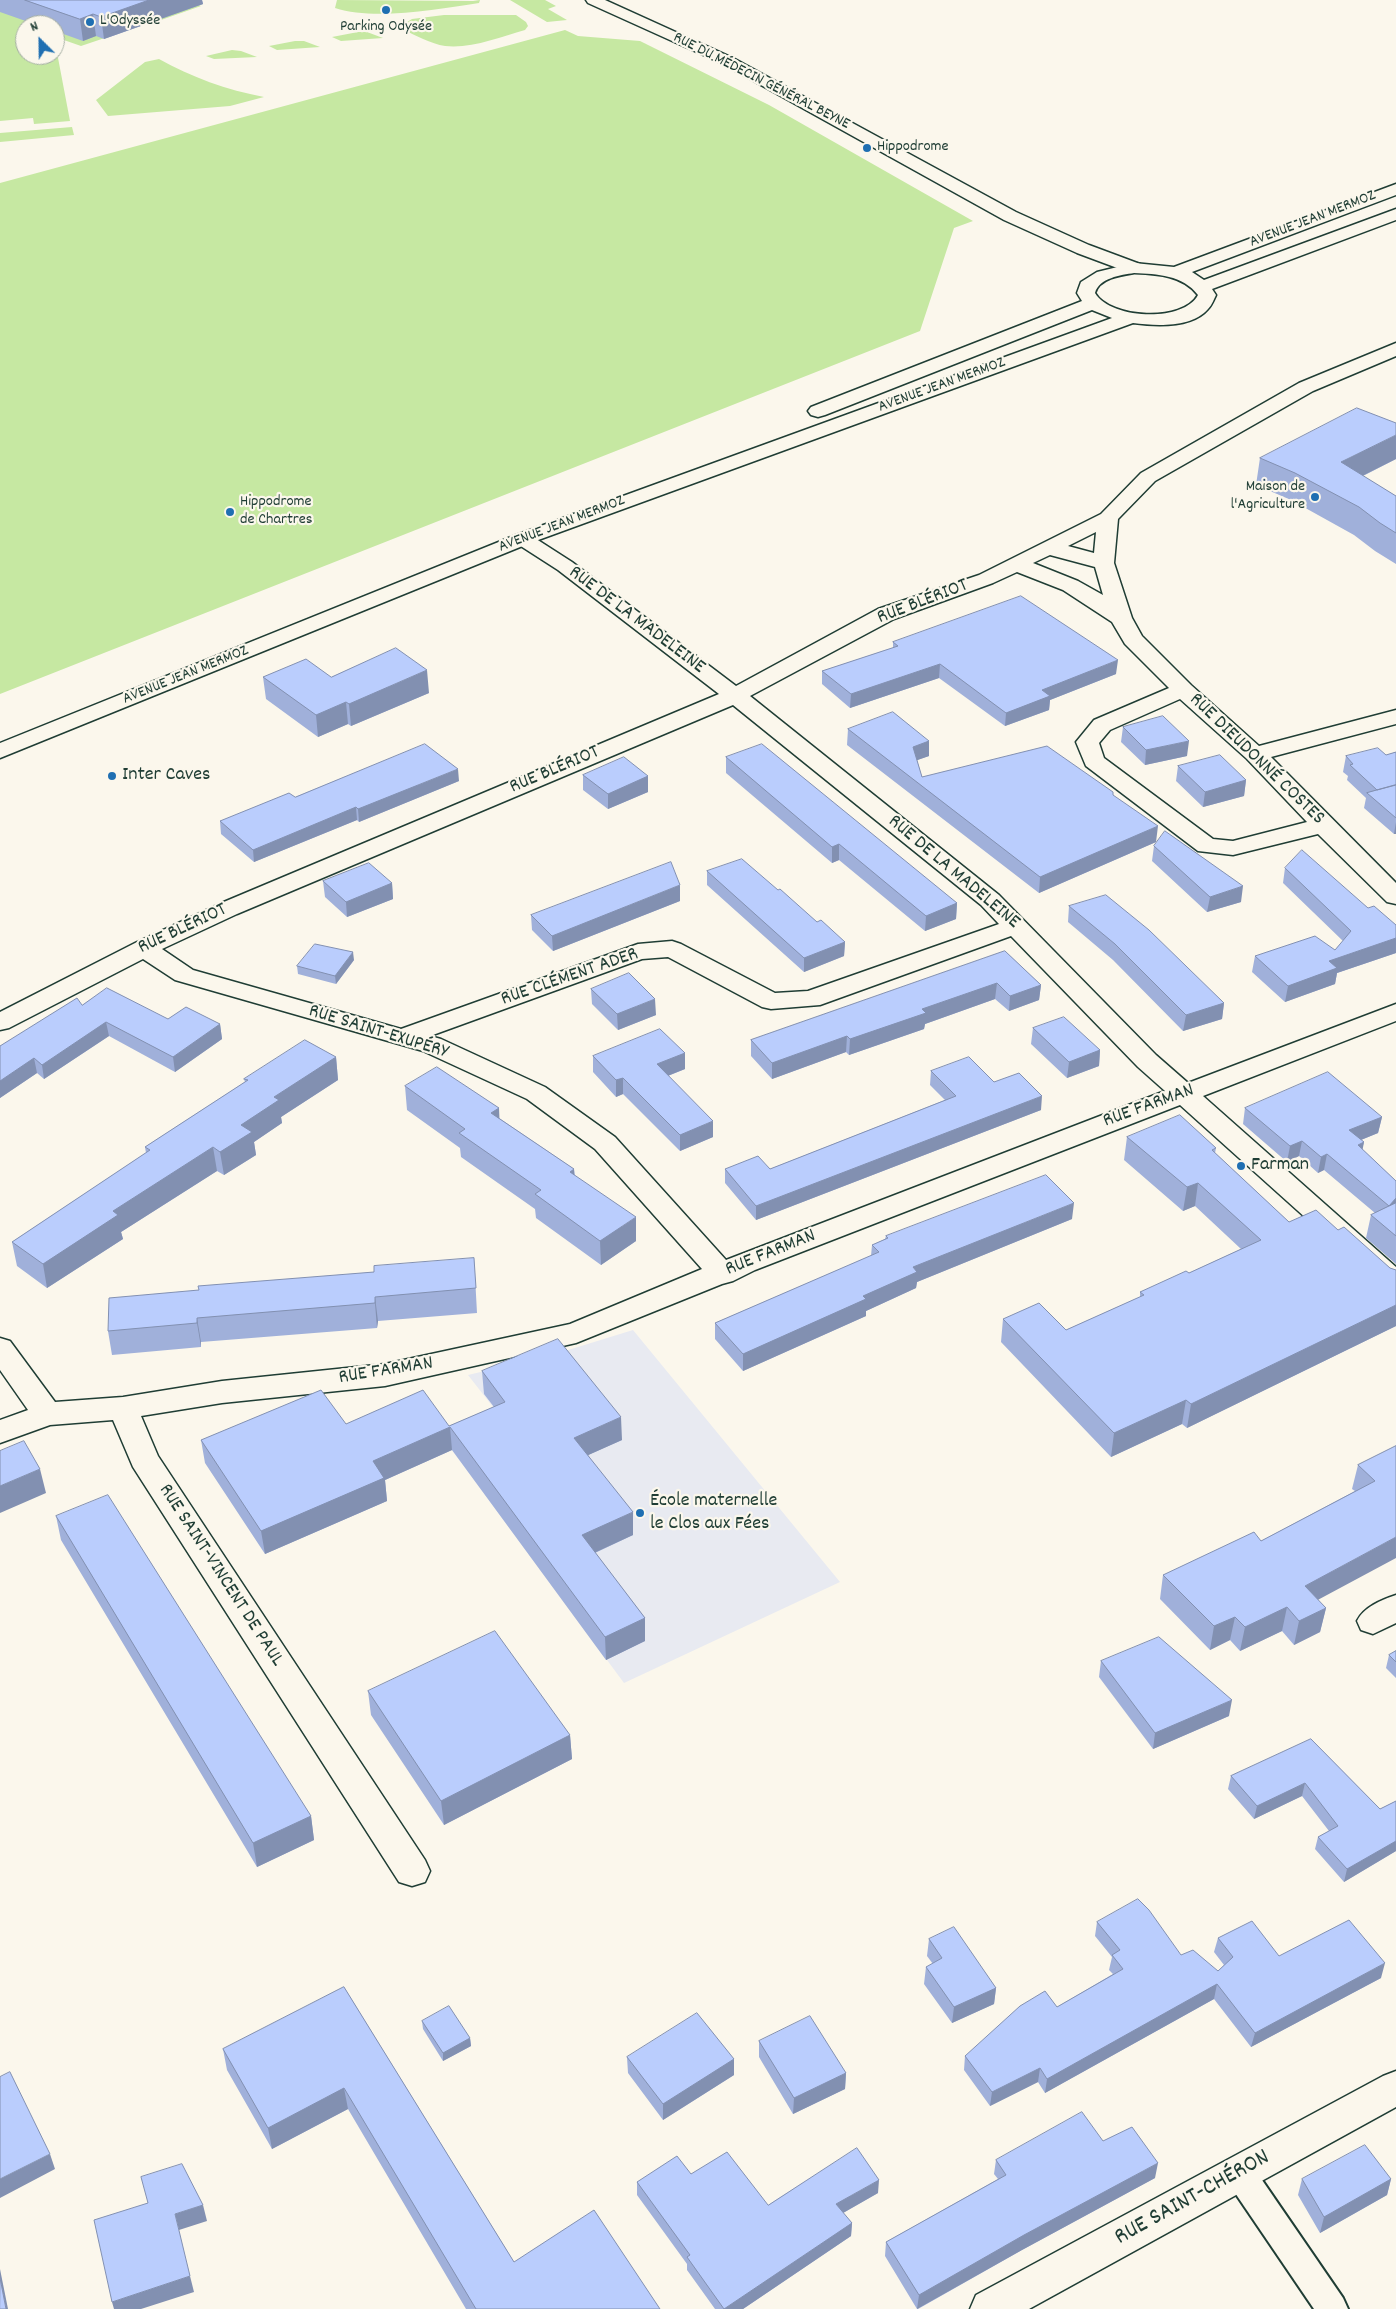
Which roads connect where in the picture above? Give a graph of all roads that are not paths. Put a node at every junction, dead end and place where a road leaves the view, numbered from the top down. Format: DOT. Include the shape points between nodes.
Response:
graph roads {
  1 [pos="593,0"];
  2 [pos="1396,189"];
  3 [pos="1396,214"];
  4 [pos="1032,227"];
  5 [pos="1134,268"];
  6 [pos="1174,272"];
  7 [pos="1097,277"];
  8 [pos="1202,288"];
  9 [pos="1093,303"];
  10 [pos="1130,318"];
  11 [pos="1396,348"];
  12 [pos="1108,518"];
  13 [pos="523,539"];
  14 [pos="1046,548"];
  15 [pos="1104,563"];
  16 [pos="1014,564"];
  17 [pos="1121,618"];
  18 [pos="1183,690"];
  19 [pos="734,696"];
  20 [pos="1396,717"];
  21 [pos="0,734"];
  22 [pos="0,751"];
  23 [pos="1255,754"];
  24 [pos="1323,825"];
  25 [pos="1396,897"];
  26 [pos="1017,926"];
  27 [pos="146,947"];
  28 [pos="1396,1012"];
  29 [pos="0,1022"];
  30 [pos="403,1037"];
  31 [pos="1184,1095"];
  32 [pos="723,1274"];
  33 [pos="1396,1283"];
  34 [pos="0,1348"];
  35 [pos="123,1408"];
  36 [pos="47,1414"];
  37 [pos="0,1432"];
  38 [pos="412,1871"];
  39 [pos="1396,2088"];
  40 [pos="1240,2174"];
  41 [pos="990,2309"];
  42 [pos="1332,2309"];
  1 -- 4 [label="street, RUE DU MÉDECIN GÉNÉRAL BEYNE" via="728,61"];
  2 -- 6 [label="street, AVENUE JEAN MERMOZ"];
  3 -- 8 [label="street, AVENUE JEAN MERMOZ"];
  4 -- 5 [label="street, RUE DU MÉDECIN GÉNÉRAL BEYNE"];
  4 -- 7 [label="street, RUE DU MÉDECIN GÉNÉRAL BEYNE" via="1069,251"];
  5 -- 6 [label="street, AVENUE JEAN MERMOZ"];
  5 -- 7 [label="street, AVENUE JEAN MERMOZ"];
  6 -- 8 [label="street, AVENUE JEAN MERMOZ"];
  7 -- 9 [label="street" via="1086,289"];
  8 -- 10 [label="street, AVENUE JEAN MERMOZ" via="1206,295 1205,303 1197,310 1168,319"];
  9 -- 10 [label="street, AVENUE JEAN MERMOZ"];
  9 -- 21 [label="street, AVENUE JEAN MERMOZ"];
  10 -- 13 [label="street, AVENUE JEAN MERMOZ"];
  11 -- 12 [label="street" via="1306,387 1148,477"];
  12 -- 14 [label="street, RUE BLÉRIOT"];
  12 -- 15 [label="street, RUE DIEUDONNÉ COSTES"];
  13 -- 19 [label="street, RUE DE LA MADELEINE" via="565,566"];
  13 -- 22 [label="street, AVENUE JEAN MERMOZ"];
  14 -- 15 [label="street"];
  14 -- 16 [label="street, RUE BLÉRIOT"];
  15 -- 17 [label="street, RUE DIEUDONNÉ COSTES"];
  16 -- 17 [label="street, RUE DIEUDONNÉ COSTES" via="1083,591"];
  16 -- 19 [label="street, RUE BLÉRIOT" via="986,579 886,614"];
  17 -- 18 [label="street, RUE DIEUDONNÉ COSTES" via="1133,639"];
  18 -- 23 [label="street, RUE DIEUDONNÉ COSTES"];
  18 -- 24 [label="street" via="1102,725 1087,742 1094,761 1207,846 1233,848"];
  19 -- 26 [label="street, RUE DE LA MADELEINE" via="990,900"];
  19 -- 27 [label="street, RUE BLÉRIOT" via="228,909"];
  20 -- 23 [label="street"];
  23 -- 24 [label="street, RUE DIEUDONNÉ COSTES"];
  24 -- 25 [label="street, RUE DIEUDONNÉ COSTES"];
  26 -- 30 [label="street, RUE CLÉMENT ADER" via="810,998 771,1001 672,949 638,952"];
  26 -- 31 [label="street, RUE DE LA MADELEINE"];
  27 -- 29 [label="street, RUE BLÉRIOT"];
  27 -- 30 [label="street, RUE SAINT-EXUPÉRY" via="184,975"];
  28 -- 31 [label="street, RUE FARMAN"];
  30 -- 32 [label="street, RUE SAINT-EXUPÉRY" via="432,1045 536,1093 605,1143"];
  31 -- 32 [label="street, RUE FARMAN"];
  31 -- 33 [label="street, RUE DE LA MADELEINE"];
  32 -- 35 [label="street, RUE FARMAN" via="576,1333 385,1375 222,1392"];
  34 -- 36 [label="street"];
  35 -- 36 [label="street"];
  35 -- 38 [label="street, RUE SAINT-VINCENT DE PAUL" via="144,1459"];
  36 -- 37 [label="street"];
  39 -- 40 [label="street, RUE SAINT-CHÉRON"];
  40 -- 41 [label="street, RUE SAINT-CHÉRON"];
  40 -- 42 [label="street"];
}
